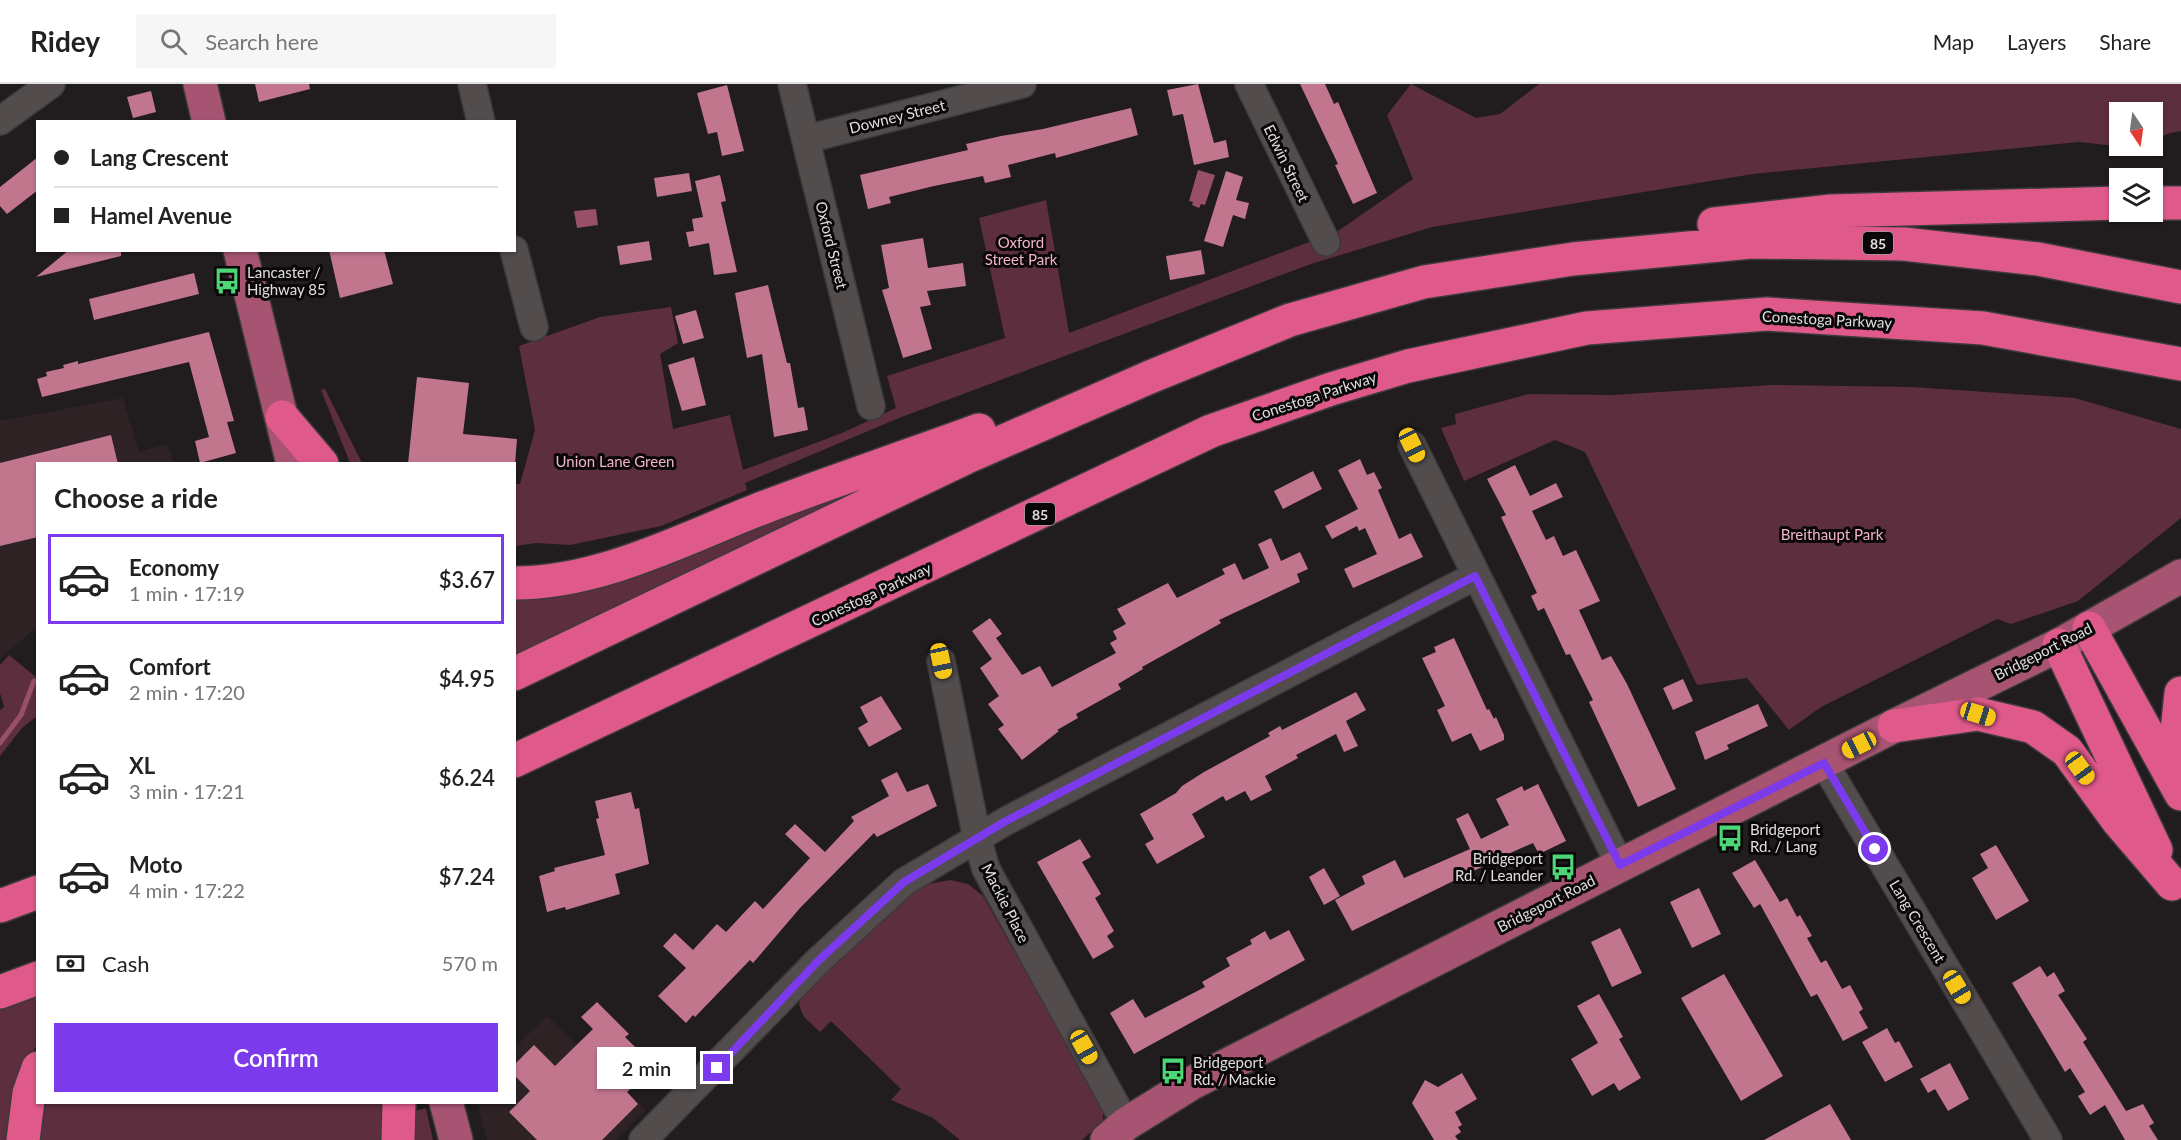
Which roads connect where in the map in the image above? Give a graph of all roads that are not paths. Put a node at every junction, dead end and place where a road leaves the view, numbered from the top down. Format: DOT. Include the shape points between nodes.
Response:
graph roads {
  1 [pos="51,84"];
  2 [pos="200,84"];
  3 [pos="472,84"];
  4 [pos="792,84"];
  5 [pos="1022,84"];
  6 [pos="1249,84"];
  7 [pos="1,117"];
  8 [pos="209,120"];
  9 [pos="481,120"];
  10 [pos="807,139"];
  11 [pos="2109,203"];
  12 [pos="2163,203"];
  13 [pos="2181,203"];
  14 [pos="1326,242"];
  15 [pos="241,252"];
  16 [pos="515,252"];
  17 [pos="1573,259"];
  18 [pos="2181,287"];
  19 [pos="534,327"];
  20 [pos="2181,364"];
  21 [pos="1150,377"];
  22 [pos="871,406"];
  23 [pos="282,417"];
  24 [pos="1412,445"];
  25 [pos="293,462"];
  26 [pos="320,462"];
  27 [pos="1475,576"];
  28 [pos="2181,576"];
  29 [pos="516,583"];
  30 [pos="2089,628"];
  31 [pos="2059,645"];
  32 [pos="941,661"];
  33 [pos="516,673"];
  34 [pos="2181,693"];
  35 [pos="1894,726"];
  36 [pos="567,737"];
  37 [pos="516,760"];
  38 [pos="1824,763"];
  39 [pos="516,766"];
  40 [pos="2181,771"];
  41 [pos="2181,794"];
  42 [pos="977,838"];
  43 [pos="1620,865"];
  44 [pos="2177,890"];
  45 [pos="36,893"];
  46 [pos="0,906"];
  47 [pos="36,979"];
  48 [pos="0,992"];
  49 [pos="36,1073"];
  50 [pos="399,1104"];
  51 [pos="447,1104"];
  52 [pos="1117,1132"];
  53 [pos="23,1140"];
  54 [pos="398,1140"];
  55 [pos="456,1140"];
  56 [pos="643,1140"];
  57 [pos="2048,1140"];
  1 -- 7 [label="street"];
  2 -- 8 [label="main road"];
  3 -- 9 [label="street"];
  4 -- 10 [label="street, Oxford Street"];
  5 -- 10 [label="street, Downey Street"];
  6 -- 14 [label="street, Edwin Street"];
  10 -- 22 [label="street, Oxford Street"];
  11 -- 17 [label="highway" via="1831,211 1670,229"];
  12 -- 13 [label="highway"];
  15 -- 23 [label="main road"];
  16 -- 19 [label="street"];
  17 -- 18 [label="highway, 85" via="1751,242 1904,244 2038,259"];
  17 -- 21 [label="highway, 85" via="1413,285 1290,320"];
  20 -- 36 [label="highway, Conestoga Parkway / 85" via="1983,328 1767,314 1587,328 1408,366 1211,431"];
  21 -- 29 [label="highway" via="1068,398 767,507 635,560 546,583"];
  21 -- 33 [label="highway, 85" via="965,458"];
  23 -- 25 [label="main road"];
  23 -- 26 [label="highway"];
  24 -- 27 [label="street"];
  27 -- 42 [label="street"];
  27 -- 43 [label="street"];
  28 -- 30 [label="main road, Bridgeport Road"];
  30 -- 31 [label="main road, Bridgeport Road"];
  30 -- 41 [label="highway"];
  31 -- 35 [label="main road, Bridgeport Road"];
  31 -- 44 [label="highway"];
  32 -- 42 [label="street, Mackie Place"];
  34 -- 40 [label="highway" via="2177,732"];
  35 -- 38 [label="main road, Bridgeport Road"];
  35 -- 44 [label="highway" via="1978,714 2033,728 2067,751 2118,821"];
  36 -- 37 [label="highway, Conestoga Parkway / 85"];
  36 -- 39 [label="highway"];
  38 -- 43 [label="main road, Bridgeport Road"];
  38 -- 57 [label="street, Lang Crescent"];
  42 -- 52 [label="street, Mackie Place" via="986,869"];
  42 -- 56 [label="street" via="904,882 818,961"];
  43 -- 52 [label="main road, Bridgeport Road" via="1192,1083"];
  45 -- 46 [label="highway"];
  47 -- 48 [label="highway"];
  49 -- 53 [label="highway" via="28,1093"];
  50 -- 54 [label="highway"];
  51 -- 55 [label="main road"];
}
